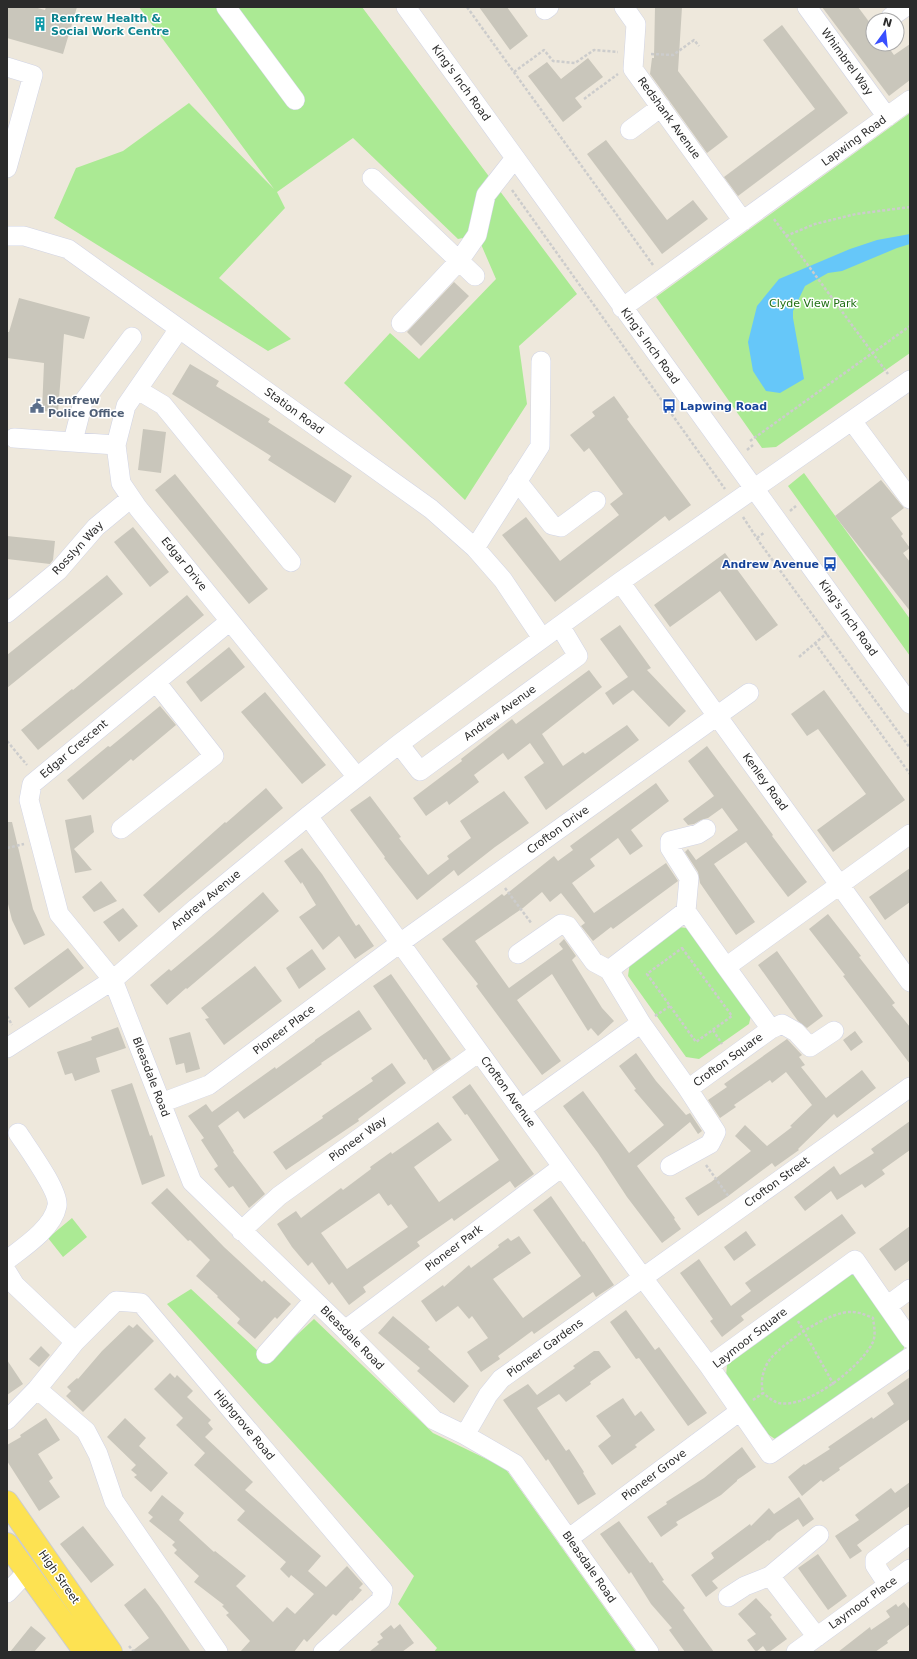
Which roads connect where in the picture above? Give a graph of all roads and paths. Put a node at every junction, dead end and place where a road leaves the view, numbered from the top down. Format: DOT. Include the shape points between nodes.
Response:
graph roads {
  1 [pos="226,7"];
  2 [pos="406,7"];
  3 [pos="467,7"];
  4 [pos="624,7"];
  5 [pos="807,7"];
  6 [pos="699,46"];
  7 [pos="627,56"];
  8 [pos="7,67"];
  9 [pos="514,72"];
  10 [pos="619,73"];
  11 [pos="584,99"];
  12 [pos="295,100"];
  13 [pos="910,100"];
  14 [pos="661,106"];
  15 [pos="887,117"];
  16 [pos="630,130"];
  17 [pos="515,158"];
  18 [pos="7,167"];
  19 [pos="501,176"];
  20 [pos="372,178"];
  21 [pos="764,205"];
  22 [pos="910,207"];
  23 [pos="743,220"];
  24 [pos="7,236"];
  25 [pos="786,236"];
  26 [pos="459,261"];
  27 [pos="475,276"];
  28 [pos="663,279"];
  29 [pos="622,308"];
  30 [pos="401,323"];
  31 [pos="910,326"];
  32 [pos="179,329"];
  33 [pos="132,337"];
  34 [pos="872,353"];
  35 [pos="541,361"];
  36 [pos="904,384"];
  37 [pos="138,390"];
  38 [pos="852,421"];
  39 [pos="14,438"];
  40 [pos="73,441"];
  41 [pos="750,441"];
  42 [pos="116,445"];
  43 [pos="517,481"];
  44 [pos="755,488"];
  45 [pos="131,498"];
  46 [pos="910,499"];
  47 [pos="596,501"];
  48 [pos="734,503"];
  49 [pos="475,548"];
  50 [pos="291,562"];
  51 [pos="620,582"];
  52 [pos="7,613"];
  53 [pos="230,621"];
  54 [pos="560,626"];
  55 [pos="827,633"];
  56 [pos="542,638"];
  57 [pos="815,643"];
  58 [pos="799,657"];
  59 [pos="156,682"];
  60 [pos="749,693"];
  61 [pos="910,704"];
  62 [pos="717,716"];
  63 [pos="7,741"];
  64 [pos="400,744"];
  65 [pos="910,748"];
  66 [pos="910,774"];
  67 [pos="357,777"];
  68 [pos="38,778"];
  69 [pos="308,816"];
  70 [pos="121,829"];
  71 [pos="706,829"];
  72 [pos="910,834"];
  73 [pos="495,875"];
  74 [pos="840,885"];
  75 [pos="686,912"];
  76 [pos="542,937"];
  77 [pos="400,943"];
  78 [pos="682,948"];
  79 [pos="518,954"];
  80 [pos="726,967"];
  81 [pos="609,970"];
  82 [pos="113,980"];
  83 [pos="910,982"];
  84 [pos="641,1023"];
  85 [pos="771,1029"];
  86 [pos="834,1031"];
  87 [pos="7,1048"];
  88 [pos="479,1052"];
  89 [pos="910,1087"];
  90 [pos="688,1089"];
  91 [pos="161,1103"];
  92 [pos="521,1109"];
  93 [pos="18,1133"];
  94 [pos="696,1152"];
  95 [pos="670,1166"];
  96 [pos="562,1167"];
  97 [pos="739,1210"];
  98 [pos="241,1231"];
  99 [pos="7,1260"];
  100 [pos="7,1272"];
  101 [pos="644,1278"];
  102 [pos="910,1289"];
  103 [pos="314,1300"];
  104 [pos="887,1306"];
  105 [pos="790,1307"];
  106 [pos="345,1330"];
  107 [pos="804,1331"];
  108 [pos="910,1339"];
  109 [pos="75,1342"];
  110 [pos="266,1354"];
  111 [pos="910,1357"];
  112 [pos="709,1366"];
  113 [pos="834,1384"];
  114 [pos="37,1389"];
  115 [pos="763,1393"];
  116 [pos="845,1403"];
  117 [pos="740,1410"];
  118 [pos="7,1420"];
  119 [pos="465,1436"];
  120 [pos="7,1502"];
  121 [pos="910,1534"];
  122 [pos="819,1535"];
  123 [pos="568,1539"];
  124 [pos="7,1544"];
  125 [pos="910,1568"];
  126 [pos="27,1572"];
  127 [pos="770,1576"];
  128 [pos="888,1585"];
  129 [pos="7,1593"];
  130 [pos="728,1597"];
  131 [pos="817,1637"];
  132 [pos="85,1652"];
  133 [pos="111,1652"];
  134 [pos="218,1652"];
  135 [pos="323,1652"];
  136 [pos="649,1652"];
  137 [pos="796,1652"];
  1 -- 12 [label="street"];
  2 -- 17 [label="street, King's Inch Road"];
  3 -- 9 [label="path"];
  4 -- 7 [label="street, Redshank Avenue" via="636,24"];
  5 -- 15 [label="street, Whimbrel Way"];
  6 -- 7 [label="path" via="694,40 673,55"];
  7 -- 9 [label="path" via="620,52 594,50 575,64 552,61 544,50"];
  7 -- 14 [label="street, Redshank Avenue"];
  8 -- 18 [label="street" via="33,75"];
  9 -- 28 [label="path"];
  10 -- 11 [label="path"];
  13 -- 15 [label="street, Lapwing Road"];
  14 -- 16 [label="street"];
  14 -- 23 [label="street, Redshank Avenue"];
  15 -- 21 [label="street, Lapwing Road"];
  17 -- 19 [label="street"];
  17 -- 29 [label="street, King's Inch Road"];
  19 -- 26 [label="street" via="486,195 477,235"];
  19 -- 48 [label="path"];
  20 -- 26 [label="street"];
  21 -- 23 [label="street, Lapwing Road"];
  21 -- 25 [label="path"];
  22 -- 25 [label="path" via="856,214 816,224"];
  23 -- 28 [label="street, Lapwing Road"];
  24 -- 32 [label="street, Station Road" via="24,236 68,249"];
  25 -- 34 [label="path"];
  26 -- 27 [label="street"];
  26 -- 30 [label="street"];
  28 -- 29 [label="street, Lapwing Road"];
  29 -- 44 [label="street, King's Inch Road"];
  31 -- 34 [label="path"];
  32 -- 37 [label="street, Edgar Drive"];
  32 -- 49 [label="street, Station Road" via="431,509"];
  33 -- 40 [label="street" via="83,402"];
  34 -- 36 [label="path"];
  34 -- 41 [label="path"];
  35 -- 43 [label="street" via="540,446"];
  36 -- 38 [label="street, Andrew Avenue"];
  37 -- 42 [label="street, Edgar Drive" via="126,406"];
  37 -- 50 [label="street" via="162,405"];
  38 -- 44 [label="street, Andrew Avenue"];
  38 -- 46 [label="street"];
  39 -- 40 [label="street"];
  40 -- 42 [label="street"];
  42 -- 45 [label="street, Edgar Drive" via="121,483"];
  43 -- 47 [label="street" via="552,525 561,527"];
  43 -- 49 [label="street"];
  44 -- 48 [label="street, Andrew Avenue"];
  44 -- 61 [label="street, King's Inch Road"];
  45 -- 52 [label="street, Rosslyn Way" via="96,527 58,571"];
  45 -- 53 [label="street, Edgar Drive"];
  48 -- 51 [label="street, Andrew Avenue"];
  48 -- 55 [label="path"];
  49 -- 56 [label="street, Station Road" via="503,580"];
  51 -- 54 [label="street, Andrew Avenue"];
  51 -- 62 [label="street, Kenley Road"];
  53 -- 59 [label="street, Edgar Crescent"];
  53 -- 67 [label="street, Edgar Drive"];
  54 -- 56 [label="street, Andrew Avenue"];
  54 -- 64 [label="street, Andrew Avenue" via="578,656 420,771"];
  55 -- 57 [label="path"];
  55 -- 65 [label="path"];
  56 -- 64 [label="street, Andrew Avenue"];
  57 -- 58 [label="path"];
  57 -- 66 [label="path"];
  59 -- 68 [label="street, Edgar Crescent"];
  59 -- 70 [label="street" via="214,756"];
  60 -- 62 [label="street, Crofton Drive"];
  62 -- 73 [label="street, Crofton Drive"];
  62 -- 74 [label="street, Kenley Road"];
  63 -- 68 [label="path"];
  64 -- 67 [label="street, Andrew Avenue"];
  67 -- 69 [label="street, Andrew Avenue"];
  68 -- 82 [label="street, Edgar Crescent" via="32,784 29,800 59,914"];
  69 -- 77 [label="street, Crofton Avenue"];
  69 -- 82 [label="street, Andrew Avenue"];
  71 -- 75 [label="street" via="698,834 670,841 670,848 689,878"];
  72 -- 74 [label="street"];
  73 -- 76 [label="path"];
  73 -- 77 [label="street, Crofton Drive"];
  74 -- 80 [label="street"];
  74 -- 83 [label="street, Kenley Road"];
  75 -- 80 [label="street, Crofton Square"];
  75 -- 81 [label="street"];
  76 -- 79 [label="street"];
  76 -- 81 [label="street" via="561,924 568,926 594,962"];
  77 -- 88 [label="street, Crofton Avenue"];
  77 -- 91 [label="street, Pioneer Place" via="209,1085"];
  78 -- 78 [label="path" via="647,974 696,1042 732,1016"];
  80 -- 85 [label="street, Crofton Square"];
  81 -- 84 [label="street, Crofton Square"];
  82 -- 87 [label="street, Andrew Avenue"];
  82 -- 91 [label="street, Bleasdale Road"];
  84 -- 90 [label="street, Crofton Square"];
  84 -- 92 [label="street"];
  85 -- 86 [label="street" via="782,1024 796,1032 810,1047"];
  85 -- 90 [label="street, Crofton Square"];
  88 -- 92 [label="street, Crofton Avenue"];
  88 -- 98 [label="street, Pioneer Way" via="278,1196"];
  89 -- 97 [label="street, Crofton Street"];
  90 -- 94 [label="street" via="716,1132 710,1144"];
  91 -- 98 [label="street, Bleasdale Road" via="192,1182"];
  92 -- 96 [label="street, Crofton Avenue"];
  93 -- 99 [label="street" via="54,1191 57,1206 52,1220 35,1239"];
  94 -- 95 [label="street"];
  94 -- 97 [label="path"];
  96 -- 101 [label="street, Crofton Avenue"];
  96 -- 106 [label="street, Pioneer Park"];
  97 -- 101 [label="street, Crofton Street"];
  98 -- 103 [label="street, Bleasdale Road"];
  100 -- 109 [label="street" via="16,1285"];
  101 -- 112 [label="street, Crofton Avenue"];
  101 -- 119 [label="street, Pioneer Gardens" via="501,1379 488,1395"];
  102 -- 104 [label="street"];
  103 -- 106 [label="street, Bleasdale Road"];
  103 -- 110 [label="street"];
  104 -- 105 [label="street, Laymoor Square" via="855,1260"];
  104 -- 108 [label="street, Laymoor Square"];
  105 -- 107 [label="path"];
  105 -- 112 [label="street, Laymoor Square"];
  106 -- 119 [label="street, Bleasdale Road" via="434,1420"];
  107 -- 113 [label="path"];
  107 -- 113 [label="path" via="843,1313 864,1314 872,1318 875,1334 873,1342 854,1367"];
  107 -- 115 [label="path" via="771,1359 762,1376"];
  109 -- 114 [label="street, Highgrove Road"];
  109 -- 135 [label="street, Highgrove Road" via="116,1301 141,1303 383,1590 381,1600"];
  111 -- 116 [label="street, Laymoor Square"];
  112 -- 117 [label="street, Laymoor Square"];
  113 -- 115 [label="path" via="806,1398 789,1403 779,1403"];
  113 -- 116 [label="path"];
  114 -- 118 [label="street, Highgrove Road"];
  114 -- 134 [label="street" via="86,1431 98,1454 114,1501"];
  115 -- 117 [label="path"];
  116 -- 117 [label="street, Laymoor Square" via="770,1454"];
  117 -- 123 [label="street, Pioneer Grove"];
  119 -- 123 [label="street, Bleasdale Road" via="515,1464"];
  120 -- 133 [label="main road, High Street"];
  121 -- 128 [label="street" via="875,1560 875,1565"];
  122 -- 127 [label="street"];
  123 -- 136 [label="street, Bleasdale Road"];
  124 -- 126 [label="main road, High Street"];
  125 -- 128 [label="street, Laymoor Place"];
  126 -- 129 [label="street"];
  126 -- 132 [label="main road, High Street"];
  127 -- 130 [label="street" via="745,1586"];
  127 -- 131 [label="street"];
  128 -- 131 [label="street, Laymoor Place"];
  131 -- 137 [label="street, Laymoor Place"];
}
